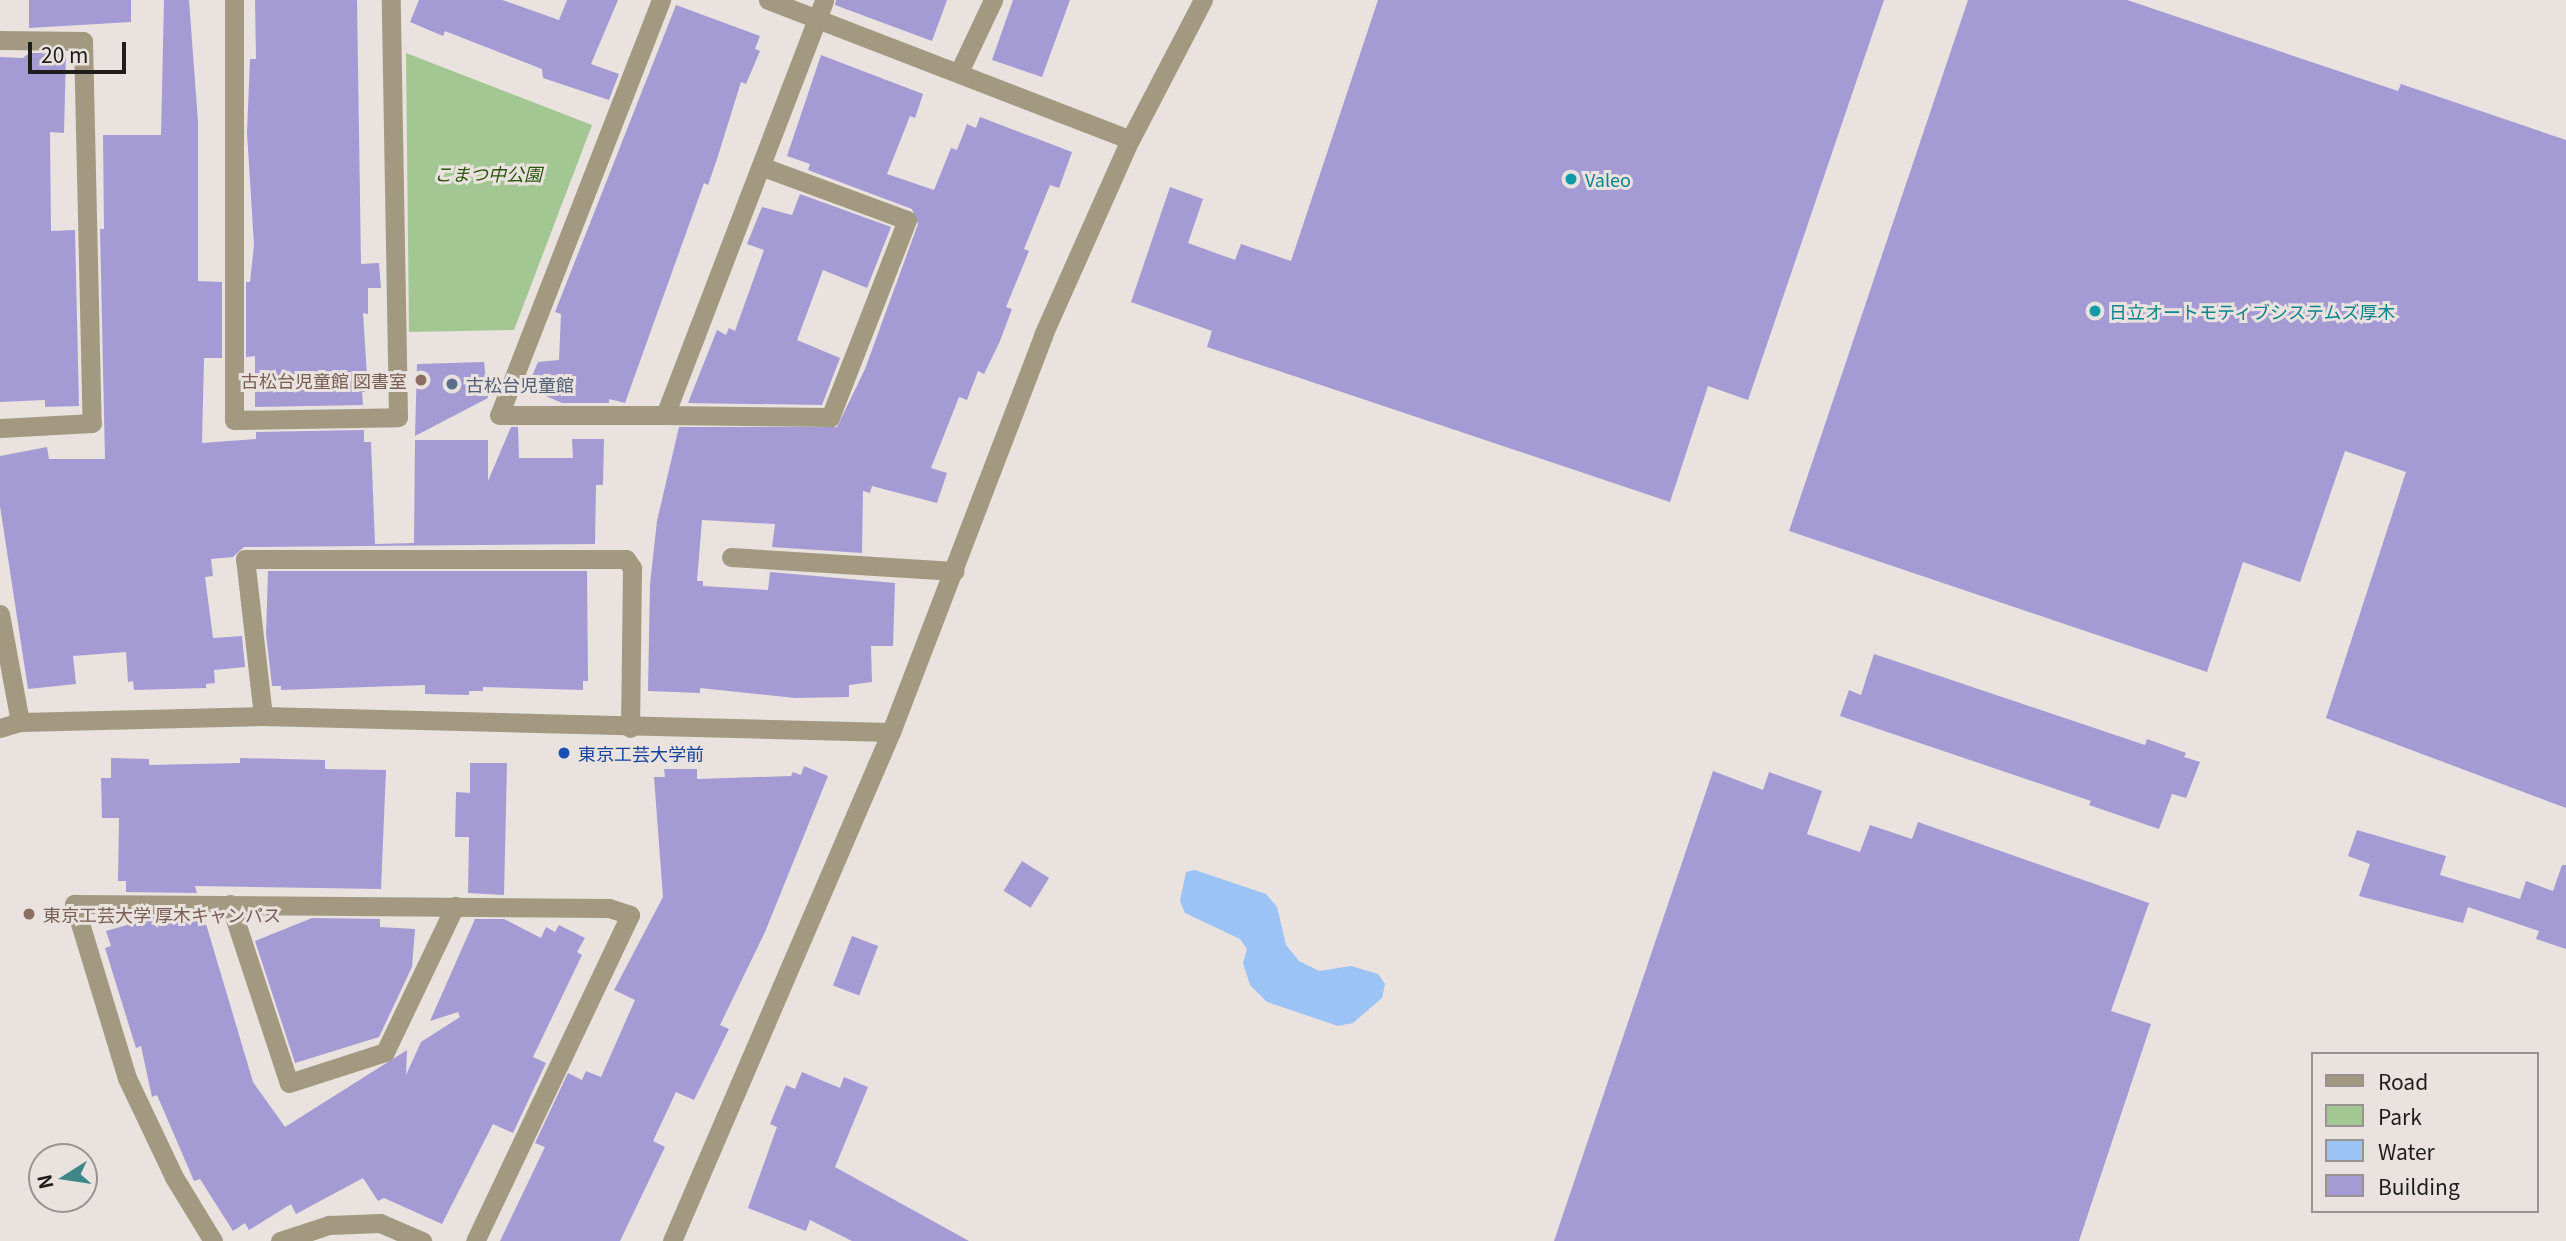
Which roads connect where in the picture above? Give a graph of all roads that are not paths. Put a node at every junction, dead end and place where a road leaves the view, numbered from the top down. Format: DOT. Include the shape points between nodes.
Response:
graph roads {
  1 [pos="234,0"];
  2 [pos="391,0"];
  3 [pos="661,0"];
  4 [pos="768,0"];
  5 [pos="824,0"];
  6 [pos="993,0"];
  7 [pos="1203,0"];
  8 [pos="817,20"];
  9 [pos="0,40"];
  10 [pos="959,72"];
  11 [pos="1130,141"];
  12 [pos="763,167"];
  13 [pos="665,415"];
  14 [pos="0,428"];
  15 [pos="731,557"];
  16 [pos="956,571"];
  17 [pos="0,614"];
  18 [pos="263,716"];
  19 [pos="20,722"];
  20 [pos="630,728"];
  21 [pos="0,729"];
  22 [pos="891,732"];
  23 [pos="230,904"];
  24 [pos="455,906"];
  25 [pos="213,1241"];
  26 [pos="280,1241"];
  27 [pos="422,1241"];
  28 [pos="475,1241"];
  29 [pos="672,1241"];
  1 -- 2 [label="street" via="234,420 398,417"];
  3 -- 13 [label="street" via="499,415"];
  4 -- 8 [label="street"];
  5 -- 8 [label="street"];
  6 -- 10 [label="street"];
  7 -- 11 [label="street"];
  8 -- 10 [label="street"];
  8 -- 12 [label="street"];
  9 -- 14 [label="street" via="83,41 92,423"];
  10 -- 11 [label="street"];
  11 -- 16 [label="street" via="1043,335"];
  12 -- 13 [label="street"];
  12 -- 13 [label="street" via="907,220 830,417"];
  15 -- 16 [label="street"];
  16 -- 22 [label="street"];
  17 -- 19 [label="street"];
  18 -- 19 [label="street"];
  18 -- 20 [label="street"];
  18 -- 20 [label="street" via="245,559 626,559 632,568"];
  19 -- 21 [label="street"];
  20 -- 22 [label="street"];
  22 -- 29 [label="street"];
  23 -- 24 [label="street"];
  23 -- 24 [label="street" via="289,1083 385,1052"];
  23 -- 25 [label="street" via="74,904 127,1078 174,1177"];
  24 -- 28 [label="street" via="609,908 630,915"];
  26 -- 27 [label="street" via="329,1225 380,1223"];
}
